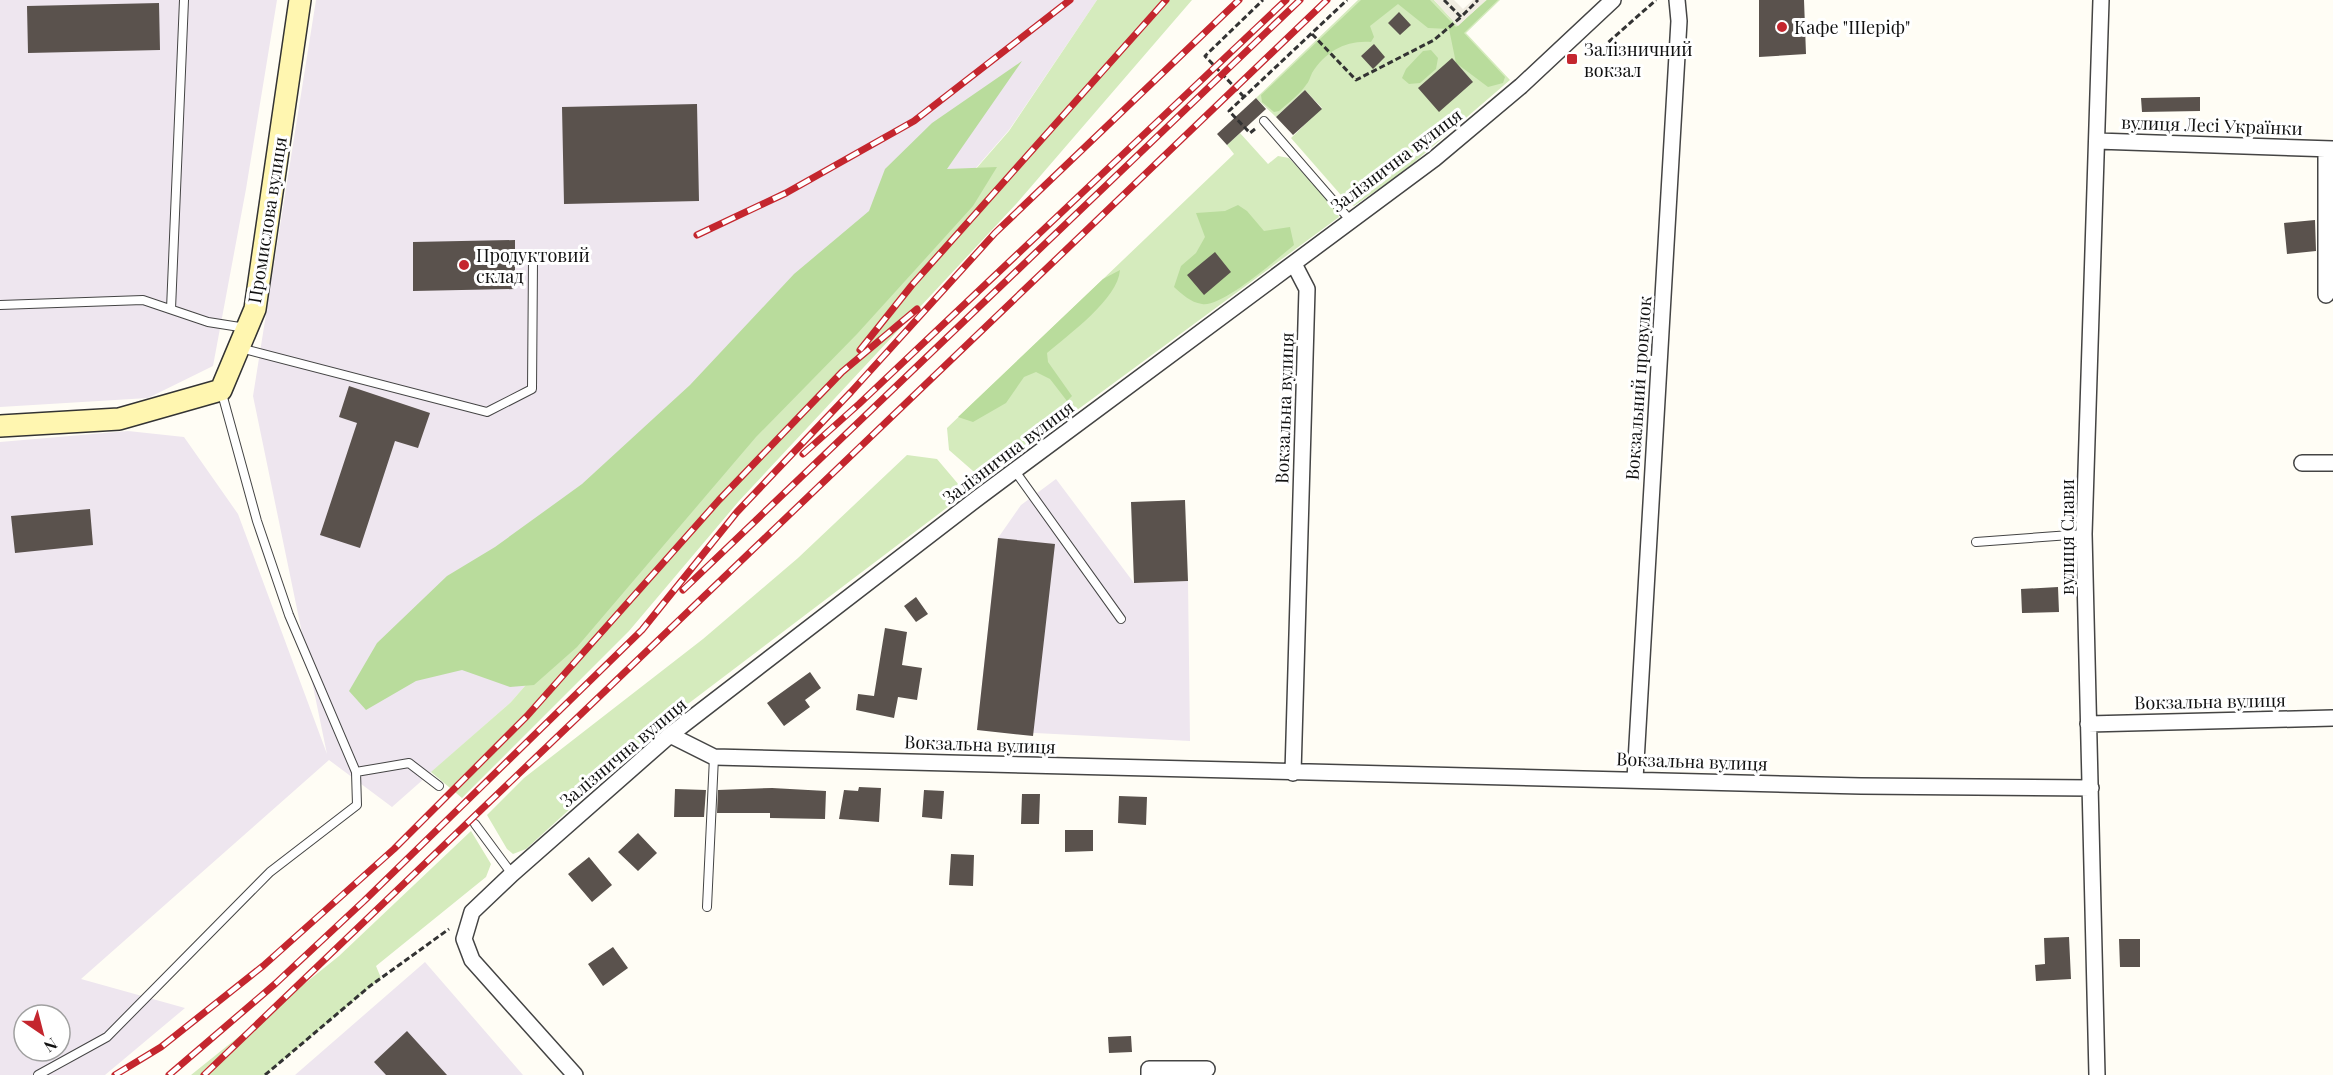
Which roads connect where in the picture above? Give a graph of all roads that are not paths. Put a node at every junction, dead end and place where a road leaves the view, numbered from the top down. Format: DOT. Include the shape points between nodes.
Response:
graph roads {
  1 [pos="184,0"];
  2 [pos="300,0"];
  3 [pos="1613,0"];
  4 [pos="1677,0"];
  5 [pos="2101,0"];
  6 [pos="1264,121"];
  7 [pos="2097,141"];
  8 [pos="2329,149"];
  9 [pos="1350,220"];
  10 [pos="533,261"];
  11 [pos="1294,264"];
  12 [pos="2326,295"];
  13 [pos="0,304"];
  14 [pos="171,309"];
  15 [pos="243,338"];
  16 [pos="221,390"];
  17 [pos="0,426"];
  18 [pos="2333,463"];
  19 [pos="2302,464"];
  20 [pos="1014,471"];
  21 [pos="2084,534"];
  22 [pos="1976,542"];
  23 [pos="1121,619"];
  24 [pos="2333,718"];
  25 [pos="2088,724"];
  26 [pos="670,735"];
  27 [pos="714,757"];
  28 [pos="357,771"];
  29 [pos="1293,773"];
  30 [pos="1635,779"];
  31 [pos="439,786"];
  32 [pos="2091,788"];
  33 [pos="475,824"];
  34 [pos="512,873"];
  35 [pos="707,907"];
  36 [pos="1207,1069"];
  37 [pos="38,1075"];
  38 [pos="576,1075"];
  39 [pos="1149,1075"];
  40 [pos="2097,1075"];
  1 -- 14 [label="lane"];
  2 -- 15 [label="street, Промислова вулиця" via="255,309"];
  3 -- 9 [label="street, Залізнична вулиця" via="1434,159"];
  4 -- 30 [label="street, Вокзальний провулок" via="1672,184 1654,424"];
  5 -- 7 [label="street, вулиця Слави"];
  6 -- 9 [label="lane"];
  7 -- 8 [label="street, вулиця Лесі Українки"];
  7 -- 21 [label="street, вулиця Слави"];
  8 -- 12 [label="street, вулиця Лесі Українки"];
  9 -- 11 [label="street, Залізнична вулиця"];
  10 -- 15 [label="lane" via="532,389 487,412"];
  11 -- 20 [label="street, Залізнична вулиця"];
  11 -- 29 [label="street, Вокзальна вулиця" via="1307,290"];
  13 -- 14 [label="lane" via="143,300"];
  14 -- 15 [label="lane"];
  15 -- 16 [label="street, Промислова вулиця"];
  16 -- 17 [label="street" via="119,419"];
  16 -- 28 [label="lane" via="257,521 289,615"];
  18 -- 19 [label="street"];
  20 -- 23 [label="lane"];
  20 -- 26 [label="street, Залізнична вулиця"];
  21 -- 22 [label="lane"];
  21 -- 25 [label="street, вулиця Слави"];
  24 -- 25 [label="street, Вокзальна вулиця"];
  25 -- 32 [label="street, вулиця Слави"];
  26 -- 27 [label="street, Вокзальна вулиця"];
  26 -- 34 [label="street, Залізнична вулиця"];
  27 -- 29 [label="street, Вокзальна вулиця"];
  27 -- 35 [label="lane"];
  28 -- 31 [label="lane" via="409,763"];
  28 -- 37 [label="lane" via="357,805 270,872 107,1037"];
  29 -- 30 [label="street, Вокзальна вулиця"];
  30 -- 32 [label="street, Вокзальна вулиця"];
  32 -- 40 [label="street, вулиця Слави"];
  33 -- 34 [label="lane"];
  34 -- 38 [label="street, Залізнична вулиця" via="472,912 464,939 472,960"];
  36 -- 39 [label="street" via="1149,1069"];
}
